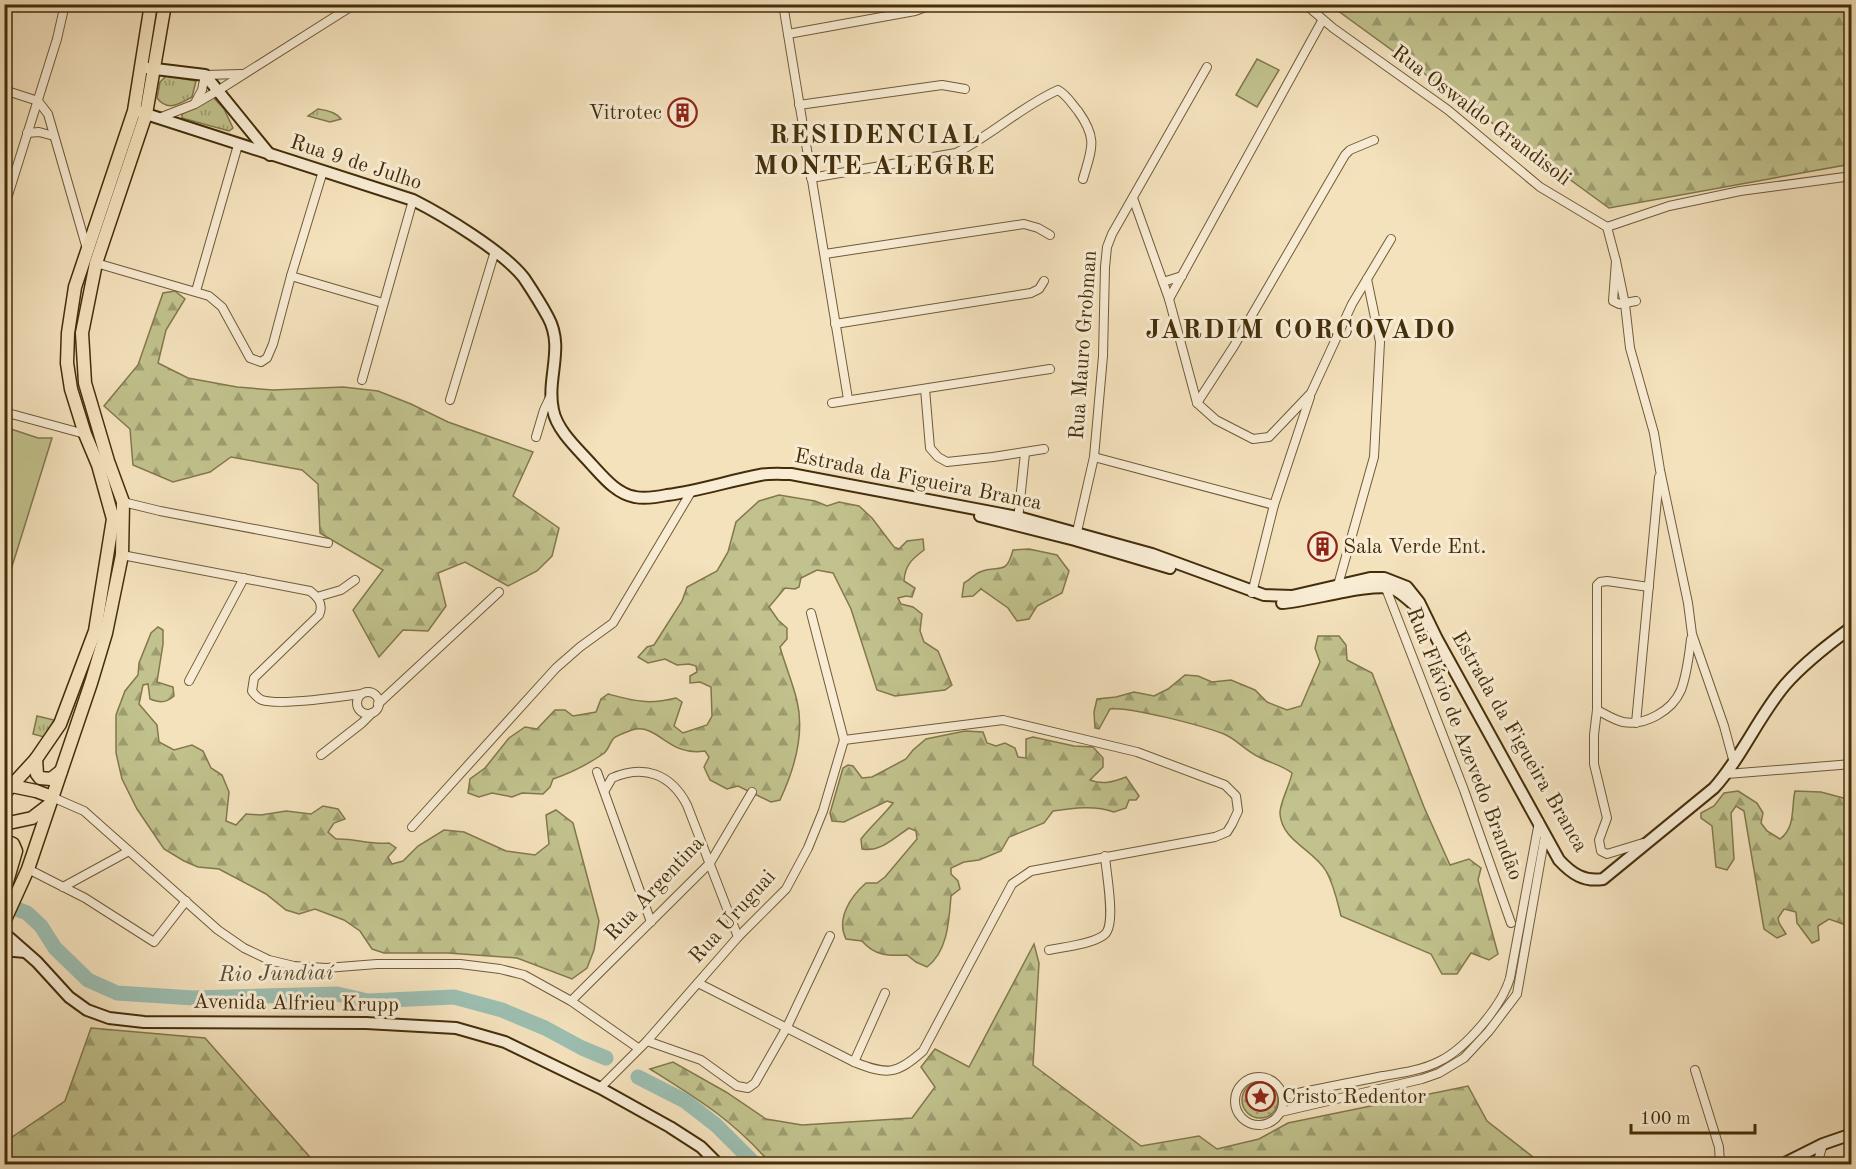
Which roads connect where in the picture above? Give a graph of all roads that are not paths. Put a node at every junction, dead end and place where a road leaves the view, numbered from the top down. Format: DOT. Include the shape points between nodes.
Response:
graph roads {
  1 [pos="65,4"];
  2 [pos="151,4"];
  3 [pos="165,4"];
  4 [pos="355,4"];
  5 [pos="783,4"];
  6 [pos="1305,4"];
  7 [pos="931,5"];
  8 [pos="1323,21"];
  9 [pos="788,34"];
  10 [pos="1207,67"];
  11 [pos="148,68"];
  12 [pos="243,74"];
  13 [pos="205,75"];
  14 [pos="965,89"];
  15 [pos="4,90"];
  16 [pos="219,90"];
  17 [pos="38,101"];
  18 [pos="195,104"];
  19 [pos="799,105"];
  20 [pos="140,112"];
  21 [pos="239,117"];
  22 [pos="159,118"];
  23 [pos="27,133"];
  24 [pos="54,136"];
  25 [pos="1374,140"];
  26 [pos="238,145"];
  27 [pos="270,155"];
  28 [pos="323,171"];
  29 [pos="1851,176"];
  30 [pos="811,178"];
  31 [pos="1083,179"];
  32 [pos="1133,198"];
  33 [pos="413,200"];
  34 [pos="4,208"];
  35 [pos="1607,227"];
  36 [pos="1050,235"];
  37 [pos="1391,239"];
  38 [pos="87,249"];
  39 [pos="495,251"];
  40 [pos="825,254"];
  41 [pos="1616,261"];
  42 [pos="96,263"];
  43 [pos="291,276"];
  44 [pos="1182,276"];
  45 [pos="1366,279"];
  46 [pos="1044,281"];
  47 [pos="1163,282"];
  48 [pos="196,291"];
  49 [pos="1169,299"];
  50 [pos="1636,301"];
  51 [pos="383,303"];
  52 [pos="1625,304"];
  53 [pos="835,324"];
  54 [pos="1050,369"];
  55 [pos="362,380"];
  56 [pos="925,389"];
  57 [pos="1311,393"];
  58 [pos="552,394"];
  59 [pos="848,399"];
  60 [pos="450,400"];
  61 [pos="832,403"];
  62 [pos="1197,403"];
  63 [pos="4,412"];
  64 [pos="85,434"];
  65 [pos="101,437"];
  66 [pos="536,437"];
  67 [pos="1044,449"];
  68 [pos="1025,453"];
  69 [pos="1094,457"];
  70 [pos="1660,470"];
  71 [pos="691,492"];
  72 [pos="123,502"];
  73 [pos="1274,505"];
  74 [pos="1018,521"];
  75 [pos="1076,536"];
  76 [pos="328,543"];
  77 [pos="122,555"];
  78 [pos="244,578"];
  79 [pos="355,580"];
  80 [pos="1385,582"];
  81 [pos="1338,585"];
  82 [pos="1649,586"];
  83 [pos="499,592"];
  84 [pos="1252,593"];
  85 [pos="317,597"];
  86 [pos="811,614"];
  87 [pos="1851,627"];
  88 [pos="1692,634"];
  89 [pos="189,681"];
  90 [pos="361,694"];
  91 [pos="336,697"];
  92 [pos="378,704"];
  93 [pos="358,708"];
  94 [pos="1598,710"];
  95 [pos="372,712"];
  96 [pos="1636,723"];
  97 [pos="355,727"];
  98 [pos="844,740"];
  99 [pos="321,755"];
  100 [pos="36,759"];
  101 [pos="1734,763"];
  102 [pos="1851,764"];
  103 [pos="62,771"];
  104 [pos="597,772"];
  105 [pos="1727,774"];
  106 [pos="7,788"];
  107 [pos="605,790"];
  108 [pos="752,792"];
  109 [pos="51,801"];
  110 [pos="1539,822"];
  111 [pos="4,824"];
  112 [pos="412,826"];
  113 [pos="1545,832"];
  114 [pos="4,840"];
  115 [pos="1650,841"];
  116 [pos="129,851"];
  117 [pos="1105,856"];
  118 [pos="710,863"];
  119 [pos="28,869"];
  120 [pos="63,887"];
  121 [pos="6,889"];
  122 [pos="186,901"];
  123 [pos="651,922"];
  124 [pos="1511,923"];
  125 [pos="5,925"];
  126 [pos="830,936"];
  127 [pos="738,937"];
  128 [pos="4,950"];
  129 [pos="1049,950"];
  130 [pos="26,952"];
  131 [pos="698,983"];
  132 [pos="885,993"];
  133 [pos="571,1001"];
  134 [pos="1483,1024"];
  135 [pos="787,1027"];
  136 [pos="1489,1031"];
  137 [pos="647,1041"];
  138 [pos="638,1048"];
  139 [pos="854,1062"];
  140 [pos="1695,1070"];
  141 [pos="600,1088"];
  142 [pos="1283,1096"];
  143 [pos="1281,1112"];
  144 [pos="1851,1134"];
  145 [pos="1822,1144"];
  146 [pos="718,1164"];
  147 [pos="1720,1164"];
  148 [pos="1783,1164"];
  149 [pos="1817,1164"];
  1 -- 17 [label="street"];
  2 -- 11 [label="main road"];
  3 -- 11 [label="main road"];
  4 -- 12 [label="street"];
  5 -- 9 [label="street"];
  6 -- 8 [label="street, Rua Oswaldo Grandisoli"];
  7 -- 9 [label="street"];
  8 -- 35 [label="street, Rua Oswaldo Grandisoli" via="1448,110 1540,187"];
  8 -- 44 [label="street"];
  9 -- 19 [label="street"];
  10 -- 32 [label="street, Rua Mauro Grobman"];
  11 -- 13 [label="main road"];
  11 -- 20 [label="main road"];
  12 -- 13 [label="street"];
  12 -- 16 [label="street"];
  13 -- 16 [label="main road, Rua 9 de Julho"];
  13 -- 18 [label="street"];
  14 -- 19 [label="street" via="942,85"];
  15 -- 17 [label="street"];
  16 -- 18 [label="street"];
  16 -- 21 [label="main road, Rua 9 de Julho"];
  17 -- 23 [label="street"];
  17 -- 24 [label="street" via="48,114"];
  18 -- 22 [label="street"];
  19 -- 30 [label="street"];
  20 -- 22 [label="main road, Rua 9 de Julho"];
  20 -- 38 [label="main road"];
  20 -- 42 [label="main road"];
  21 -- 26 [label="main road"];
  21 -- 27 [label="main road, Rua 9 de Julho"];
  22 -- 26 [label="main road, Rua 9 de Julho"];
  23 -- 24 [label="street"];
  23 -- 34 [label="street"];
  24 -- 38 [label="street"];
  25 -- 62 [label="street" via="1345,155"];
  26 -- 27 [label="main road, Rua 9 de Julho"];
  26 -- 48 [label="street"];
  27 -- 28 [label="main road, Rua 9 de Julho"];
  28 -- 33 [label="main road, Rua 9 de Julho"];
  28 -- 43 [label="street"];
  29 -- 35 [label="street" via="1730,193 1669,206"];
  30 -- 31 [label="street" via="956,153 1058,90 1066,94 1089,126 1092,141"];
  30 -- 40 [label="street"];
  32 -- 47 [label="street"];
  32 -- 69 [label="street, Rua Mauro Grobman" via="1107,247"];
  33 -- 39 [label="main road, Rua 9 de Julho"];
  33 -- 51 [label="street"];
  35 -- 41 [label="street"];
  36 -- 40 [label="street" via="1024,224"];
  37 -- 45 [label="street"];
  38 -- 64 [label="main road" via="75,287 67,363"];
  39 -- 58 [label="main road, Rua 9 de Julho" via="523,277 549,318 556,337"];
  39 -- 60 [label="street"];
  40 -- 53 [label="street"];
  41 -- 52 [label="street"];
  41 -- 52 [label="street" via="1612,301"];
  42 -- 48 [label="street"];
  42 -- 65 [label="main road" via="82,333 82,358"];
  43 -- 48 [label="street" via="273,344 261,362 250,358 216,300"];
  43 -- 51 [label="street"];
  44 -- 47 [label="street"];
  44 -- 49 [label="street"];
  45 -- 57 [label="street"];
  45 -- 81 [label="street" via="1380,342 1374,457"];
  46 -- 53 [label="street" via="1031,293"];
  47 -- 49 [label="street"];
  49 -- 62 [label="street"];
  50 -- 52 [label="street"];
  51 -- 55 [label="street"];
  52 -- 70 [label="street" via="1630,348 1654,433"];
  53 -- 59 [label="street"];
  54 -- 56 [label="street"];
  56 -- 59 [label="street"];
  56 -- 68 [label="street" via="930,448 938,457 947,462"];
  57 -- 62 [label="street" via="1262,440 1216,420"];
  57 -- 73 [label="street"];
  58 -- 66 [label="street, Rua 9 de Julho"];
  58 -- 71 [label="main road, Estrada da Figueira Branca" via="553,412 561,428 620,492 635,497"];
  59 -- 61 [label="street"];
  63 -- 64 [label="street"];
  64 -- 65 [label="main road"];
  64 -- 100 [label="main road" via="113,519 112,535 95,631 60,724"];
  65 -- 72 [label="main road"];
  67 -- 68 [label="street"];
  68 -- 74 [label="street"];
  69 -- 73 [label="street"];
  69 -- 75 [label="street, Rua Mauro Grobman"];
  70 -- 82 [label="street"];
  70 -- 88 [label="street"];
  71 -- 74 [label="main road, Estrada da Figueira Branca" via="762,474 792,474"];
  71 -- 112 [label="street" via="613,623 556,668"];
  72 -- 76 [label="street"];
  72 -- 77 [label="main road"];
  73 -- 84 [label="street"];
  74 -- 75 [label="main road, Estrada da Figueira Branca"];
  75 -- 80 [label="main road" via="1274,604 1298,603"];
  75 -- 84 [label="main road, Estrada da Figueira Branca" via="1152,554"];
  77 -- 78 [label="street"];
  77 -- 103 [label="main road" via="106,633"];
  78 -- 85 [label="street" via="303,588"];
  78 -- 89 [label="street"];
  79 -- 85 [label="street" via="341,590"];
  80 -- 81 [label="main road, Estrada da Figueira Branca" via="1370,578"];
  80 -- 110 [label="main road, Estrada da Figueira Branca" via="1407,587 1419,602"];
  80 -- 124 [label="street, Rua Flávio de Azevedo Brandão"];
  81 -- 84 [label="main road, Estrada da Figueira Branca" via="1279,597"];
  82 -- 94 [label="street" via="1607,581 1597,585"];
  82 -- 96 [label="street"];
  83 -- 92 [label="street"];
  85 -- 91 [label="street" via="322,610 319,615 254,678 252,691 268,701"];
  86 -- 98 [label="street"];
  87 -- 101 [label="main road, Estrada da Figueira Branca" via="1785,685"];
  88 -- 96 [label="street" via="1688,666 1675,701 1657,715"];
  88 -- 101 [label="street"];
  90 -- 91 [label="street"];
  90 -- 92 [label="street" via="373,693"];
  90 -- 93 [label="street"];
  91 -- 93 [label="street"];
  92 -- 95 [label="street"];
  93 -- 95 [label="street"];
  93 -- 97 [label="street"];
  94 -- 96 [label="street" via="1620,722"];
  94 -- 115 [label="street" via="1594,764 1607,818 1599,840 1601,851 1607,854"];
  95 -- 97 [label="street"];
  97 -- 99 [label="street"];
  98 -- 117 [label="street" via="1002,720 1137,752 1225,785 1236,796 1238,811 1227,832"];
  98 -- 127 [label="street, Rua Uruguai" via="823,811 786,889"];
  100 -- 103 [label="main road" via="40,778 51,778"];
  100 -- 106 [label="main road"];
  101 -- 105 [label="main road, Estrada da Figueira Branca"];
  102 -- 105 [label="street"];
  103 -- 109 [label="main road"];
  104 -- 107 [label="street"];
  105 -- 115 [label="main road, Estrada da Figueira Branca"];
  106 -- 109 [label="main road"];
  107 -- 118 [label="street" via="612,778 619,776 639,771 659,776 682,795"];
  107 -- 123 [label="street"];
  108 -- 118 [label="street, Rua Argentina"];
  109 -- 111 [label="main road" via="32,818"];
  109 -- 116 [label="street" via="84,811"];
  109 -- 119 [label="main road"];
  110 -- 113 [label="main road, Estrada da Figueira Branca"];
  110 -- 134 [label="street" via="1506,992"];
  113 -- 115 [label="main road, Estrada da Figueira Branca" via="1567,869 1579,877 1596,880 1603,879"];
  113 -- 136 [label="street" via="1516,994"];
  114 -- 121 [label="main road" via="16,850"];
  116 -- 120 [label="street"];
  116 -- 122 [label="street"];
  117 -- 129 [label="street" via="1112,922 1107,934"];
  117 -- 139 [label="street" via="1031,871 1012,884 923,1051 895,1071"];
  118 -- 123 [label="street, Rua Argentina"];
  118 -- 127 [label="street"];
  119 -- 120 [label="street"];
  119 -- 125 [label="main road"];
  120 -- 122 [label="street" via="154,942"];
  122 -- 133 [label="street" via="218,930 269,960 326,968 460,964 500,969 524,975"];
  123 -- 133 [label="street, Rua Argentina"];
  125 -- 130 [label="main road, Avenida Alfrieu Krupp"];
  126 -- 135 [label="street"];
  127 -- 131 [label="street, Rua Uruguai"];
  128 -- 130 [label="main road"];
  130 -- 141 [label="main road, Avenida Alfrieu Krupp" via="69,997 87,1010 109,1018 456,1028 505,1042"];
  131 -- 135 [label="street"];
  131 -- 137 [label="street, Rua Uruguai"];
  132 -- 139 [label="street"];
  133 -- 138 [label="street"];
  134 -- 136 [label="street"];
  134 -- 142 [label="street" via="1441,1061 1418,1070"];
  135 -- 137 [label="street" via="748,1088 737,1086 701,1060"];
  135 -- 139 [label="street"];
  136 -- 143 [label="street" via="1464,1058 1439,1073"];
  137 -- 138 [label="street, Rua Uruguai"];
  138 -- 141 [label="street, Rua Uruguai"];
  140 -- 147 [label="street" via="1719,1147"];
  141 -- 146 [label="main road, Avenida Alfrieu Krupp" via="670,1127 701,1147"];
  142 -- 143 [label="street"];
  142 -- 143 [label="street" via="1276,1083 1262,1077 1248,1080 1236,1098 1238,1112 1256,1124 1270,1122"];
  144 -- 145 [label="main road"];
  145 -- 148 [label="main road"];
  145 -- 149 [label="street"];
}
